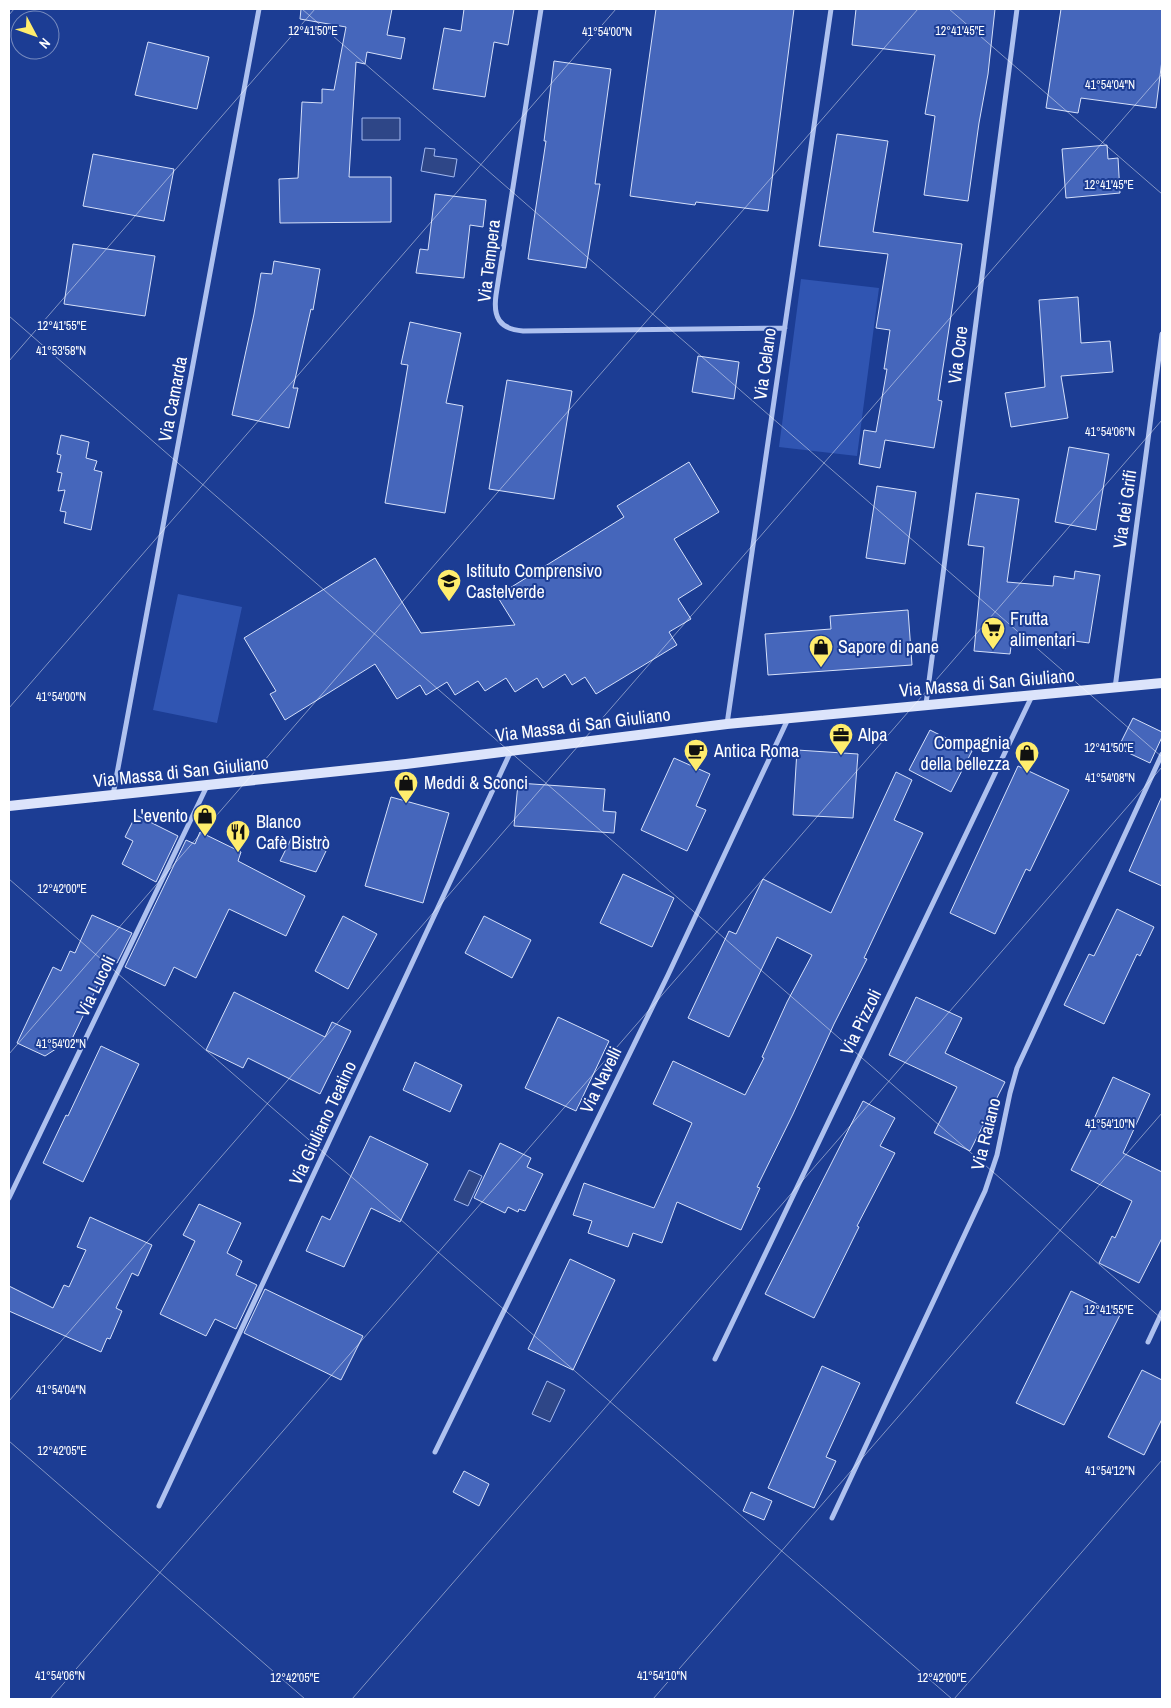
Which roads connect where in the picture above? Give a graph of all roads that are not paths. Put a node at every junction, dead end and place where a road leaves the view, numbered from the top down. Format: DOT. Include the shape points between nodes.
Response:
graph roads {
  1 [pos="259,9"];
  2 [pos="541,9"];
  3 [pos="831,9"];
  4 [pos="1017,9"];
  5 [pos="784,328"];
  6 [pos="1162,334"];
  7 [pos="1162,683"];
  8 [pos="1116,688"];
  9 [pos="1032,696"];
  10 [pos="926,704"];
  11 [pos="788,718"];
  12 [pos="727,724"];
  13 [pos="511,751"];
  14 [pos="1162,754"];
  15 [pos="208,785"];
  16 [pos="113,795"];
  17 [pos="9,806"];
  18 [pos="9,1198"];
  19 [pos="1162,1312"];
  20 [pos="1148,1342"];
  21 [pos="715,1359"];
  22 [pos="435,1452"];
  23 [pos="160,1506"];
  24 [pos="832,1518"];
  1 -- 16 [label="street, Via Camarda"];
  2 -- 5 [label="street, Via Tempera" via="496,295 495,310 501,323 523,331"];
  3 -- 5 [label="street, Via Celano"];
  4 -- 10 [label="street, Via Ocre"];
  5 -- 12 [label="street, Via Celano"];
  6 -- 8 [label="street, Via dei Grifi"];
  7 -- 8 [label="street, Via Massa di San Giuliano"];
  8 -- 9 [label="street, Via Massa di San Giuliano"];
  9 -- 10 [label="street, Via Massa di San Giuliano"];
  9 -- 21 [label="street, Via Pizzoli"];
  10 -- 11 [label="street, Via Massa di San Giuliano"];
  11 -- 12 [label="street, Via Massa di San Giuliano"];
  11 -- 22 [label="street, Via Navelli" via="668,975"];
  12 -- 13 [label="street, Via Massa di San Giuliano"];
  13 -- 15 [label="street, Via Massa di San Giuliano"];
  13 -- 23 [label="street, Via Giuliano Teatino"];
  14 -- 24 [label="street, Via Raiano" via="1017,1068 997,1155 985,1191"];
  15 -- 16 [label="street, Via Massa di San Giuliano"];
  15 -- 18 [label="street, Via Lucoli"];
  16 -- 17 [label="street, Via Massa di San Giuliano"];
  19 -- 20 [label="street"];
}
